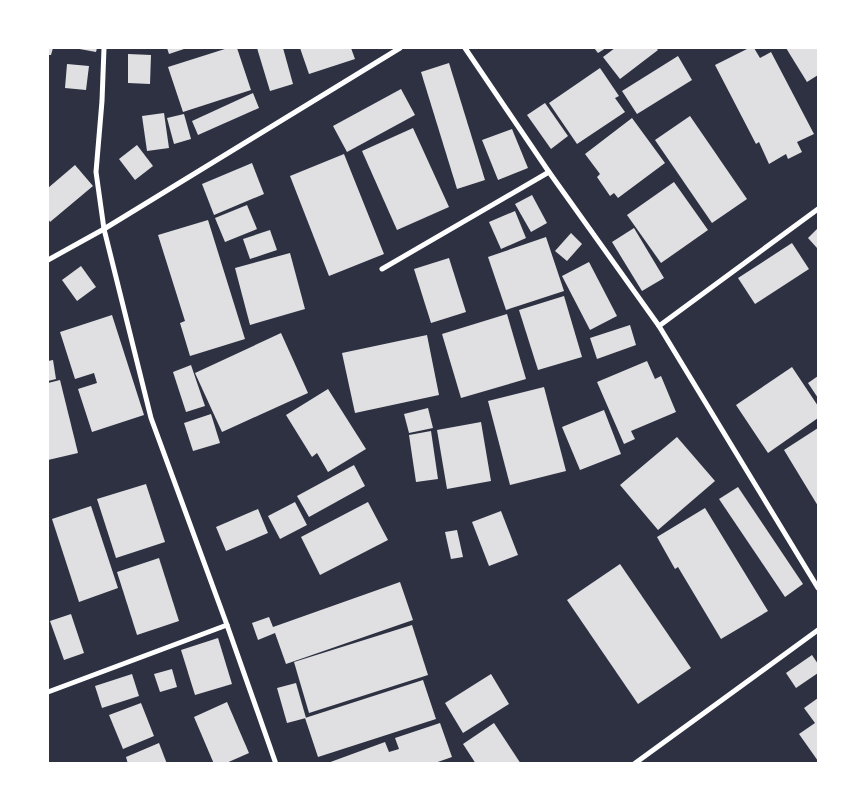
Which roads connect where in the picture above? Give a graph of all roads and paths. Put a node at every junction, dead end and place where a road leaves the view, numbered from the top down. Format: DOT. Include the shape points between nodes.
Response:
graph roads {
  1 [pos="104,48"];
  2 [pos="400,48"];
  3 [pos="465,48"];
  4 [pos="548,172"];
  5 [pos="818,209"];
  6 [pos="104,229"];
  7 [pos="48,260"];
  8 [pos="382,269"];
  9 [pos="659,326"];
  10 [pos="818,588"];
  11 [pos="227,625"];
  12 [pos="818,630"];
  13 [pos="48,692"];
  14 [pos="276,764"];
  15 [pos="634,764"];
  1 -- 6 [label="street" via="96,172"];
  2 -- 6 [label="street"];
  3 -- 4 [label="street"];
  4 -- 8 [label="street"];
  4 -- 9 [label="street"];
  5 -- 9 [label="street"];
  6 -- 7 [label="street"];
  6 -- 11 [label="street" via="150,418"];
  9 -- 10 [label="street"];
  11 -- 13 [label="street"];
  11 -- 14 [label="street"];
  12 -- 15 [label="street"];
}
